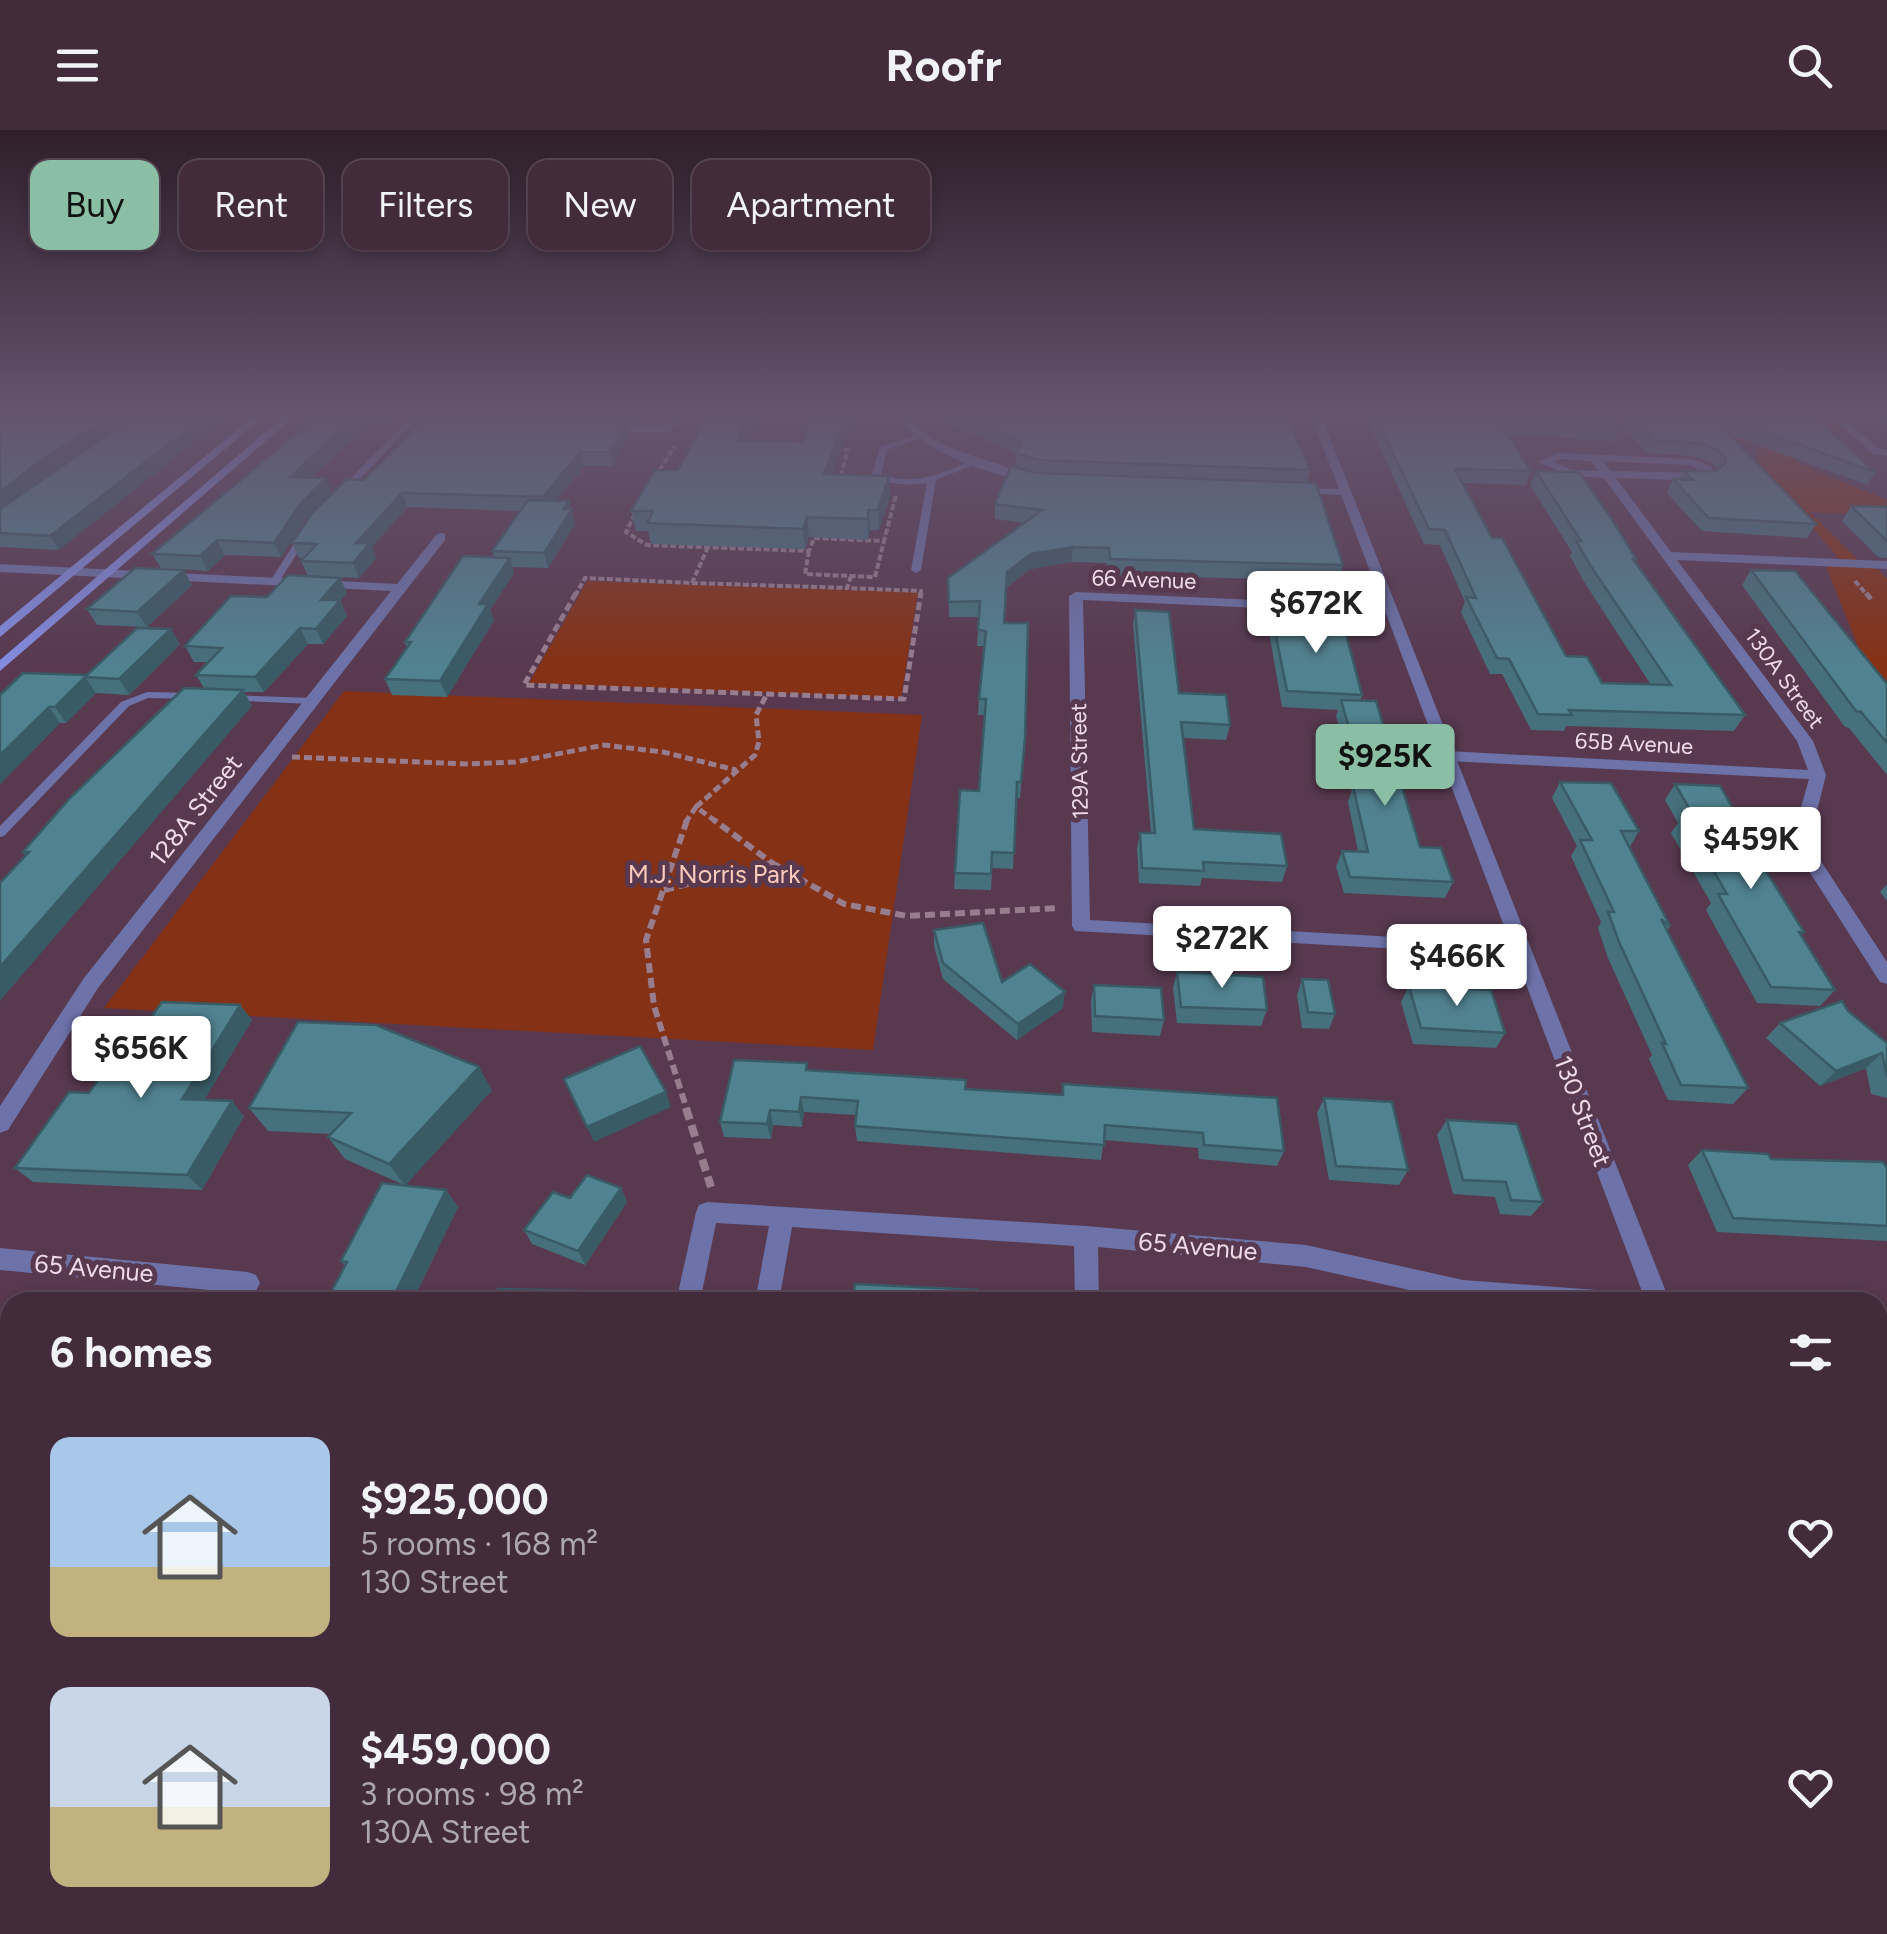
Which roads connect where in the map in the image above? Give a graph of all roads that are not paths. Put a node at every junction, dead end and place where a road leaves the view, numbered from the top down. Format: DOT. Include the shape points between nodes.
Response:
graph roads {
  1 [pos="160,499"];
  2 [pos="194,499"];
  3 [pos="929,499"];
  4 [pos="1349,499"];
  5 [pos="1626,499"];
  6 [pos="312,522"];
  7 [pos="441,536"];
  8 [pos="1668,556"];
  9 [pos="1887,565"];
  10 [pos="0,568"];
  11 [pos="916,570"];
  12 [pos="73,571"];
  13 [pos="105,576"];
  14 [pos="274,583"];
  15 [pos="401,588"];
  16 [pos="1076,596"];
  17 [pos="1390,610"];
  18 [pos="0,633"];
  19 [pos="0,667"];
  20 [pos="202,697"];
  21 [pos="220,698"];
  22 [pos="313,701"];
  23 [pos="1447,756"];
  24 [pos="1818,774"];
  25 [pos="0,833"];
  26 [pos="1521,951"];
  27 [pos="1887,977"];
  28 [pos="0,1124"];
  29 [pos="782,1216"];
  30 [pos="1086,1236"];
  31 [pos="0,1260"];
  32 [pos="236,1292"];
  33 [pos="690,1292"];
  34 [pos="769,1292"];
  35 [pos="1087,1292"];
  36 [pos="1476,1292"];
  37 [pos="1654,1292"];
  1 -- 12 [label="main road"];
  2 -- 13 [label="main road"];
  3 -- 11 [label="lane"];
  4 -- 17 [label="street, 130 Street"];
  5 -- 8 [label="street, 130A Street"];
  6 -- 14 [label="lane"];
  7 -- 15 [label="street, 128A Street"];
  8 -- 9 [label="street"];
  8 -- 24 [label="street, 130A Street" via="1805,740"];
  10 -- 12 [label="street"];
  12 -- 13 [label="street"];
  12 -- 18 [label="main road"];
  13 -- 14 [label="street"];
  13 -- 19 [label="main road"];
  14 -- 15 [label="street"];
  15 -- 22 [label="street, 128A Street"];
  16 -- 17 [label="street, 66 Avenue"];
  16 -- 26 [label="street, 129A Street" via="1081,917"];
  17 -- 23 [label="street, 130 Street"];
  20 -- 25 [label="lane" via="147,694 125,704"];
  21 -- 22 [label="lane"];
  22 -- 28 [label="street, 128A Street" via="91,983"];
  23 -- 24 [label="street, 65B Avenue"];
  23 -- 26 [label="street, 130 Street"];
  24 -- 27 [label="street" via="1800,844"];
  26 -- 37 [label="street, 130 Street"];
  29 -- 30 [label="street, 65 Avenue"];
  29 -- 33 [label="street, 65 Avenue" via="707,1212"];
  29 -- 34 [label="street"];
  30 -- 35 [label="street"];
  30 -- 36 [label="street, 65 Avenue" via="1306,1256"];
  31 -- 32 [label="street, 65 Avenue"];
}
